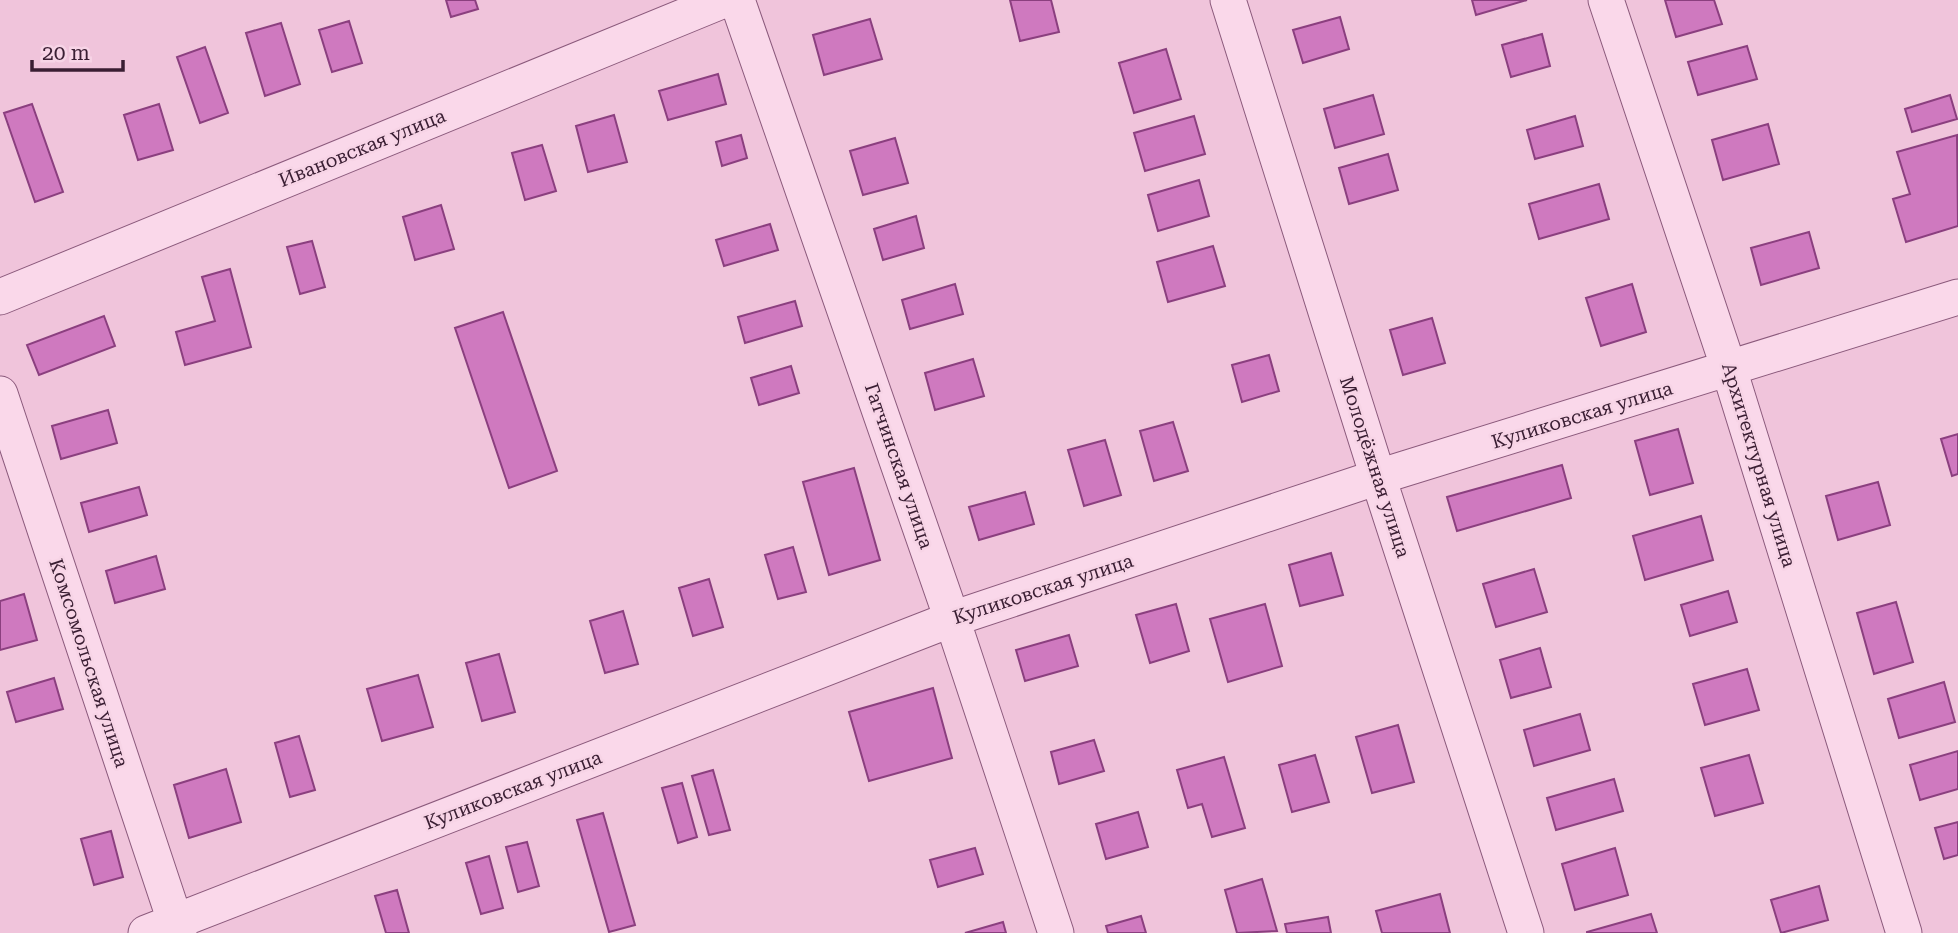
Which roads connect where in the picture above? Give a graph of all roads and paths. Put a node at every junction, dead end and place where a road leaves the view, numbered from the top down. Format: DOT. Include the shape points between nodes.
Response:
graph roads {
  1 [pos="724,0"];
  2 [pos="737,0"];
  3 [pos="1228,0"];
  4 [pos="1606,0"];
  5 [pos="0,297"];
  6 [pos="1958,297"];
  7 [pos="1729,369"];
  8 [pos="0,394"];
  9 [pos="1378,477"];
  10 [pos="952,619"];
  11 [pos="166,929"];
  12 [pos="1056,933"];
  13 [pos="1526,933"];
  14 [pos="1904,933"];
  1 -- 5 [label="street, Ивановская улица"];
  2 -- 10 [label="street, Гатчинская улица"];
  3 -- 9 [label="street, Молодёжная улица"];
  4 -- 7 [label="street, Архитектурная улица"];
  6 -- 7 [label="street, Куликовская улица"];
  7 -- 9 [label="street, Куликовская улица"];
  7 -- 14 [label="street, Архитектурная улица"];
  8 -- 11 [label="street, Комсомольская улица"];
  9 -- 10 [label="street, Куликовская улица"];
  9 -- 13 [label="street, Молодёжная улица"];
  10 -- 11 [label="street, Куликовская улица"];
  10 -- 12 [label="street, Гатчинская улица"];
}
